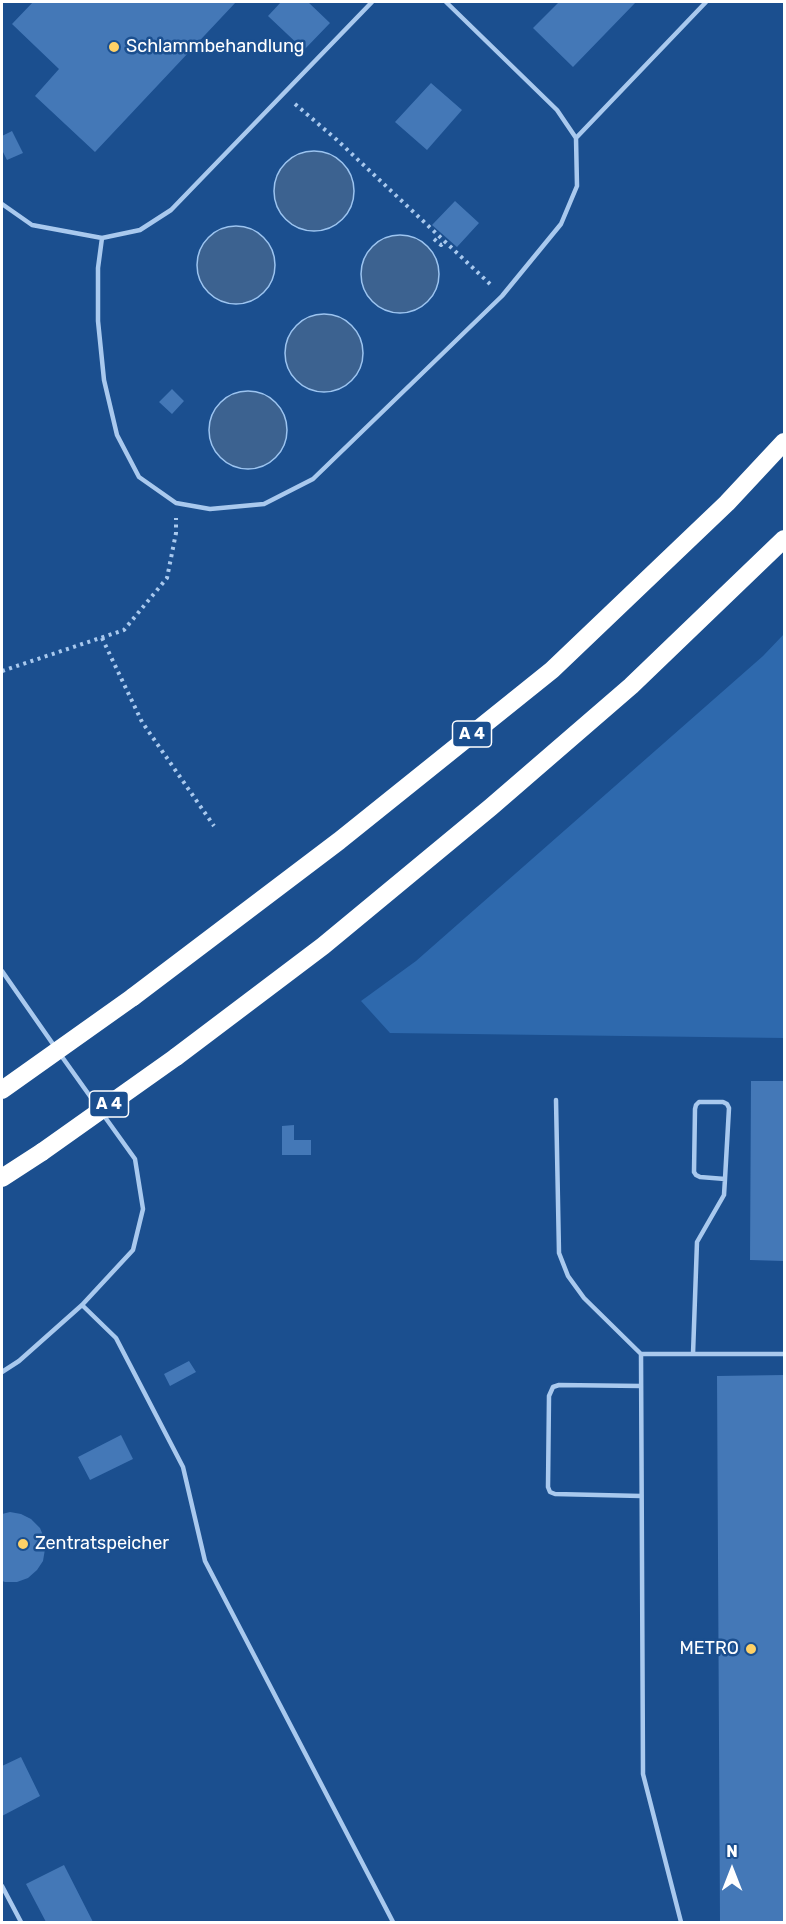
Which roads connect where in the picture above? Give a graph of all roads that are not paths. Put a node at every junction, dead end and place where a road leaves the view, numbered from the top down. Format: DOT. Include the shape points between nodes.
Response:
graph roads {
  1 [pos="372,2"];
  2 [pos="447,2"];
  3 [pos="706,2"];
  4 [pos="576,138"];
  5 [pos="2,204"];
  6 [pos="102,238"];
  7 [pos="784,442"];
  8 [pos="784,539"];
  9 [pos="2,971"];
  10 [pos="2,1090"];
  11 [pos="556,1100"];
  12 [pos="2,1178"];
  13 [pos="725,1179"];
  14 [pos="82,1305"];
  15 [pos="641,1354"];
  16 [pos="693,1354"];
  17 [pos="784,1354"];
  18 [pos="2,1372"];
  19 [pos="641,1386"];
  20 [pos="641,1496"];
  21 [pos="2,1886"];
  22 [pos="21,1923"];
  23 [pos="393,1923"];
  24 [pos="681,1923"];
  1 -- 6 [label="lane" via="171,210 140,230"];
  2 -- 4 [label="lane" via="557,110"];
  3 -- 4 [label="lane"];
  4 -- 6 [label="lane" via="577,186 561,224 502,296 313,479 264,504 210,509 176,503 139,477 117,435 104,380 98,321"];
  5 -- 6 [label="lane" via="33,225"];
  7 -- 10 [label="highway, A 4, bridge" via="727,503 552,670 339,841 133,997"];
  8 -- 12 [label="highway, A 4, bridge" via="631,686 323,946 176,1057"];
  9 -- 14 [label="lane" via="135,1160 143,1209 134,1250"];
  11 -- 15 [label="lane" via="559,1253 568,1276 584,1298"];
  13 -- 13 [label="lane" via="729,1108 723,1102 699,1102 695,1109 694,1172 700,1177"];
  13 -- 16 [label="lane" via="724,1195 697,1242"];
  14 -- 18 [label="lane"];
  14 -- 23 [label="lane" via="116,1338 183,1467 205,1561"];
  15 -- 16 [label="lane"];
  15 -- 19 [label="lane"];
  16 -- 17 [label="lane"];
  19 -- 20 [label="lane"];
  19 -- 20 [label="lane" via="553,1387 549,1396 548,1487 555,1494"];
  20 -- 24 [label="lane" via="643,1774"];
  21 -- 22 [label="lane"];
}
